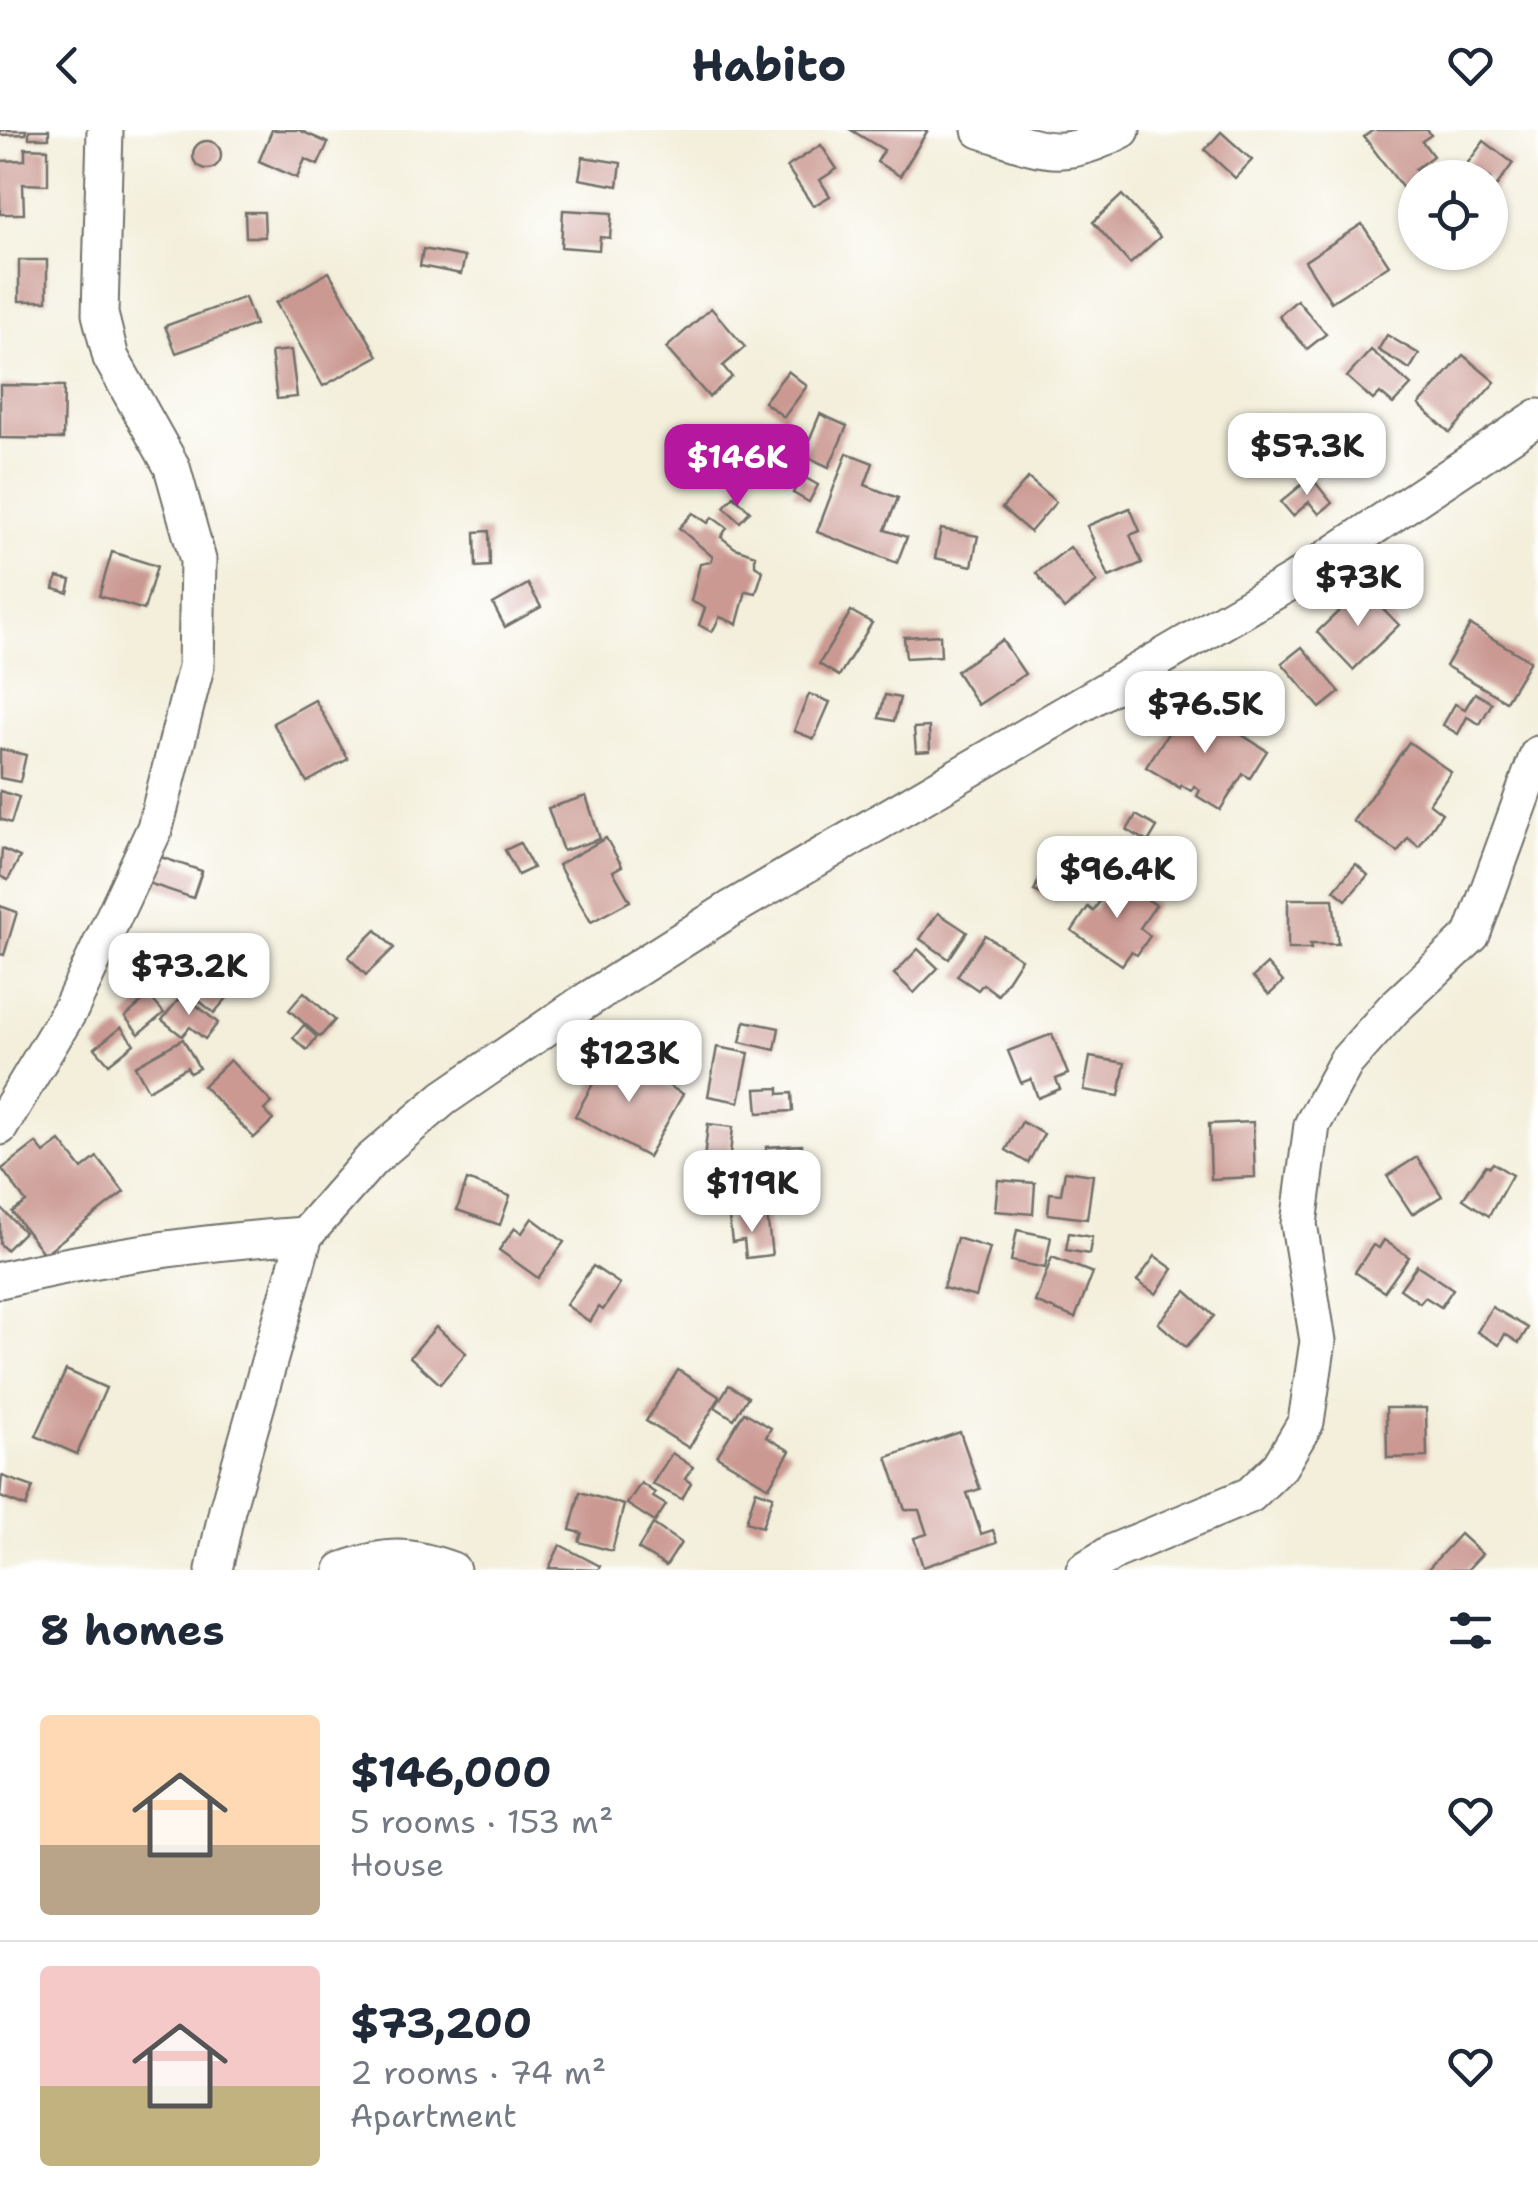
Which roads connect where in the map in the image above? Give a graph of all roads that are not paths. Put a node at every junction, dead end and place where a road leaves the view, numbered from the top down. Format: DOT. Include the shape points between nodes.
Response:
graph roads {
  1 [pos="105,130"];
  2 [pos="980,130"];
  3 [pos="1122,130"];
  4 [pos="1538,416"];
  5 [pos="1538,754"];
  6 [pos="0,1127"];
  7 [pos="304,1235"];
  8 [pos="0,1280"];
  9 [pos="214,1570"];
  10 [pos="343,1570"];
  11 [pos="452,1570"];
  12 [pos="1084,1570"];
  1 -- 6 [label="street" via="100,314 111,358 172,467 198,560 196,667 155,828 70,1008"];
  2 -- 3 [label="street" via="1072,152"];
  4 -- 7 [label="street" via="1296,579 732,908 581,1004 444,1098 371,1160"];
  5 -- 12 [label="street" via="1472,935 1346,1062 1312,1126 1299,1224 1318,1342 1306,1422 1280,1466 1250,1495"];
  7 -- 8 [label="street" via="202,1242"];
  7 -- 9 [label="street"];
  10 -- 11 [label="street" via="381,1557"];
}
